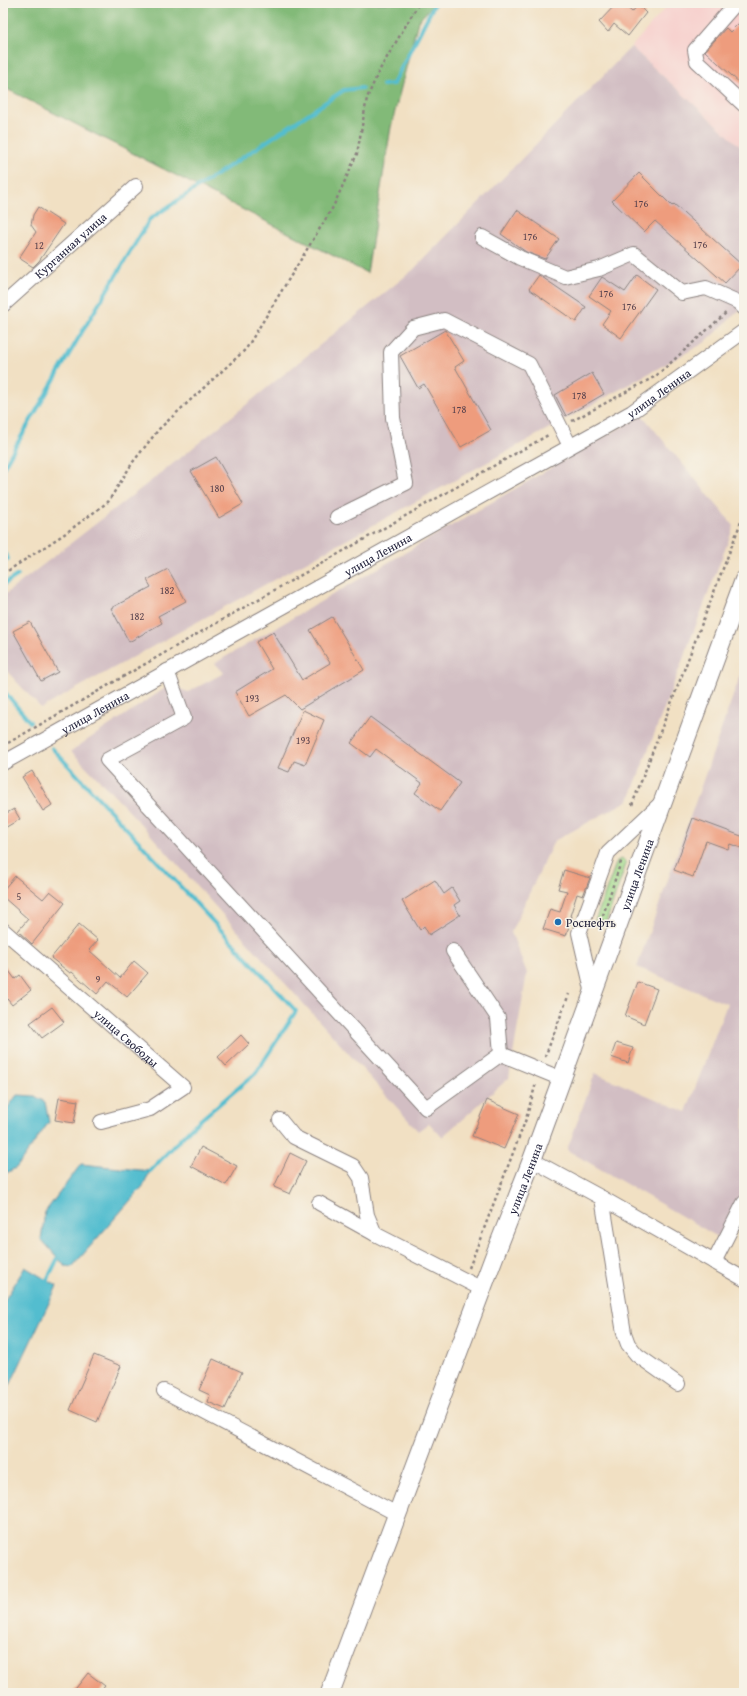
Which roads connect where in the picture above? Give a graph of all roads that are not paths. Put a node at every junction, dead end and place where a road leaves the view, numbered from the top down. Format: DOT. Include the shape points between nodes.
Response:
graph roads {
  1 [pos="736,3"];
  2 [pos="744,105"];
  3 [pos="136,186"];
  4 [pos="482,237"];
  5 [pos="3,305"];
  6 [pos="741,305"];
  7 [pos="744,331"];
  8 [pos="570,446"];
  9 [pos="337,517"];
  10 [pos="744,580"];
  11 [pos="167,671"];
  12 [pos="3,763"];
  13 [pos="663,801"];
  14 [pos="3,930"];
  15 [pos="453,951"];
  16 [pos="593,994"];
  17 [pos="501,1054"];
  18 [pos="562,1079"];
  19 [pos="280,1120"];
  20 [pos="101,1122"];
  21 [pos="532,1160"];
  22 [pos="602,1198"];
  23 [pos="319,1203"];
  24 [pos="744,1203"];
  25 [pos="375,1234"];
  26 [pos="714,1262"];
  27 [pos="744,1280"];
  28 [pos="482,1289"];
  29 [pos="678,1384"];
  30 [pos="164,1391"];
  31 [pos="397,1514"];
  32 [pos="330,1693"];
  1 -- 2 [label="street" via="695,50 697,61"];
  3 -- 5 [label="street, Курганная улица"];
  4 -- 6 [label="street" via="520,258 565,277 599,269 634,254 682,293 706,288"];
  7 -- 8 [label="street, улица Ленина" via="632,412"];
  8 -- 9 [label="street" via="529,364 444,320 413,328 391,352 393,418 406,483"];
  8 -- 11 [label="street, улица Ленина"];
  10 -- 13 [label="main road, улица Ленина"];
  11 -- 12 [label="street, улица Ленина"];
  11 -- 17 [label="street" via="184,718 107,760 426,1108"];
  13 -- 16 [label="main road, улица Ленина"];
  13 -- 16 [label="street" via="608,853 579,933"];
  14 -- 20 [label="street, улица Свободы" via="183,1087 150,1109"];
  15 -- 17 [label="street" via="498,1018"];
  16 -- 18 [label="main road, улица Ленина"];
  17 -- 18 [label="street"];
  18 -- 21 [label="main road, улица Ленина"];
  19 -- 25 [label="street" via="294,1137 353,1166 361,1178 367,1215"];
  21 -- 22 [label="street"];
  21 -- 28 [label="main road, улица Ленина"];
  22 -- 26 [label="street"];
  22 -- 29 [label="street" via="624,1333 628,1344 637,1355"];
  23 -- 25 [label="street"];
  24 -- 26 [label="street"];
  25 -- 28 [label="street"];
  26 -- 27 [label="street"];
  28 -- 31 [label="main road, улица Ленина"];
  30 -- 31 [label="street"];
  31 -- 32 [label="main road, улица Ленина"];
}
